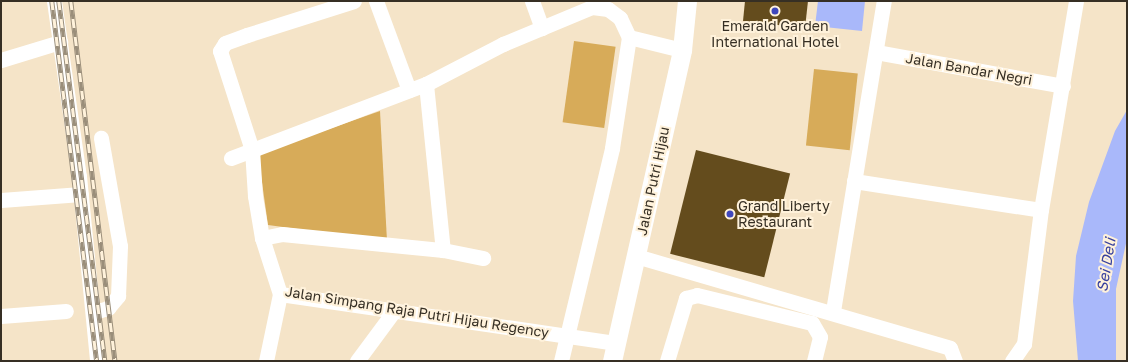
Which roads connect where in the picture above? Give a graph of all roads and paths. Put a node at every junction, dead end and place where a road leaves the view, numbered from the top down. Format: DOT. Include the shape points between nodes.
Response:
graph roads {
  1 [pos="54,1"];
  2 [pos="354,1"];
  3 [pos="376,1"];
  4 [pos="532,1"];
  5 [pos="687,1"];
  6 [pos="884,1"];
  7 [pos="1076,1"];
  8 [pos="542,28"];
  9 [pos="629,37"];
  10 [pos="60,42"];
  11 [pos="682,50"];
  12 [pos="876,52"];
  13 [pos="1,60"];
  14 [pos="426,84"];
  15 [pos="1063,86"];
  16 [pos="409,90"];
  17 [pos="101,138"];
  18 [pos="252,150"];
  19 [pos="231,158"];
  20 [pos="854,182"];
  21 [pos="81,194"];
  22 [pos="1,200"];
  23 [pos="1041,210"];
  24 [pos="262,238"];
  25 [pos="443,250"];
  26 [pos="636,256"];
  27 [pos="483,258"];
  28 [pos="280,294"];
  29 [pos="66,311"];
  30 [pos="394,311"];
  31 [pos="833,311"];
  32 [pos="94,312"];
  33 [pos="1,316"];
  34 [pos="565,336"];
  35 [pos="614,352"];
  36 [pos="97,361"];
  37 [pos="266,361"];
  38 [pos="357,361"];
  39 [pos="561,361"];
  40 [pos="666,361"];
  41 [pos="814,361"];
  42 [pos="955,361"];
  43 [pos="1012,361"];
  1 -- 10 [label="street"];
  2 -- 18 [label="street, Jalan Simpang Raja Putri Hijau Regency" via="247,35 222,46 222,60"];
  3 -- 16 [label="street"];
  4 -- 8 [label="street"];
  5 -- 11 [label="main road, Jalan Putri Hijau"];
  6 -- 12 [label="street"];
  7 -- 15 [label="street"];
  8 -- 9 [label="street" via="592,7 608,10 620,18"];
  8 -- 14 [label="street" via="503,44"];
  9 -- 11 [label="street"];
  9 -- 34 [label="street" via="612,148"];
  10 -- 13 [label="street"];
  10 -- 21 [label="street"];
  11 -- 26 [label="main road, Jalan Putri Hijau"];
  12 -- 15 [label="street, Jalan Bandar Negri"];
  12 -- 20 [label="street"];
  14 -- 16 [label="street"];
  14 -- 25 [label="street"];
  15 -- 23 [label="street"];
  16 -- 18 [label="street"];
  17 -- 32 [label="street" via="120,246 118,296 108,308"];
  18 -- 19 [label="street"];
  18 -- 24 [label="street, Jalan Simpang Raja Putri Hijau Regency"];
  20 -- 23 [label="street"];
  20 -- 31 [label="street"];
  21 -- 22 [label="street"];
  21 -- 32 [label="street"];
  23 -- 43 [label="street" via="1024,344"];
  24 -- 25 [label="street" via="282,234"];
  24 -- 28 [label="street, Jalan Simpang Raja Putri Hijau Regency"];
  25 -- 27 [label="street"];
  26 -- 31 [label="street"];
  26 -- 35 [label="main road, Jalan Putri Hijau"];
  28 -- 30 [label="street, Jalan Simpang Raja Putri Hijau Regency"];
  28 -- 37 [label="street"];
  29 -- 33 [label="street"];
  30 -- 34 [label="street, Jalan Simpang Raja Putri Hijau Regency"];
  30 -- 38 [label="street"];
  31 -- 42 [label="street" via="950,348"];
  32 -- 36 [label="street"];
  34 -- 35 [label="street, Jalan Simpang Raja Putri Hijau Regency"];
  34 -- 39 [label="street"];
  40 -- 41 [label="street" via="686,298 697,295 812,323 820,337"];
}
